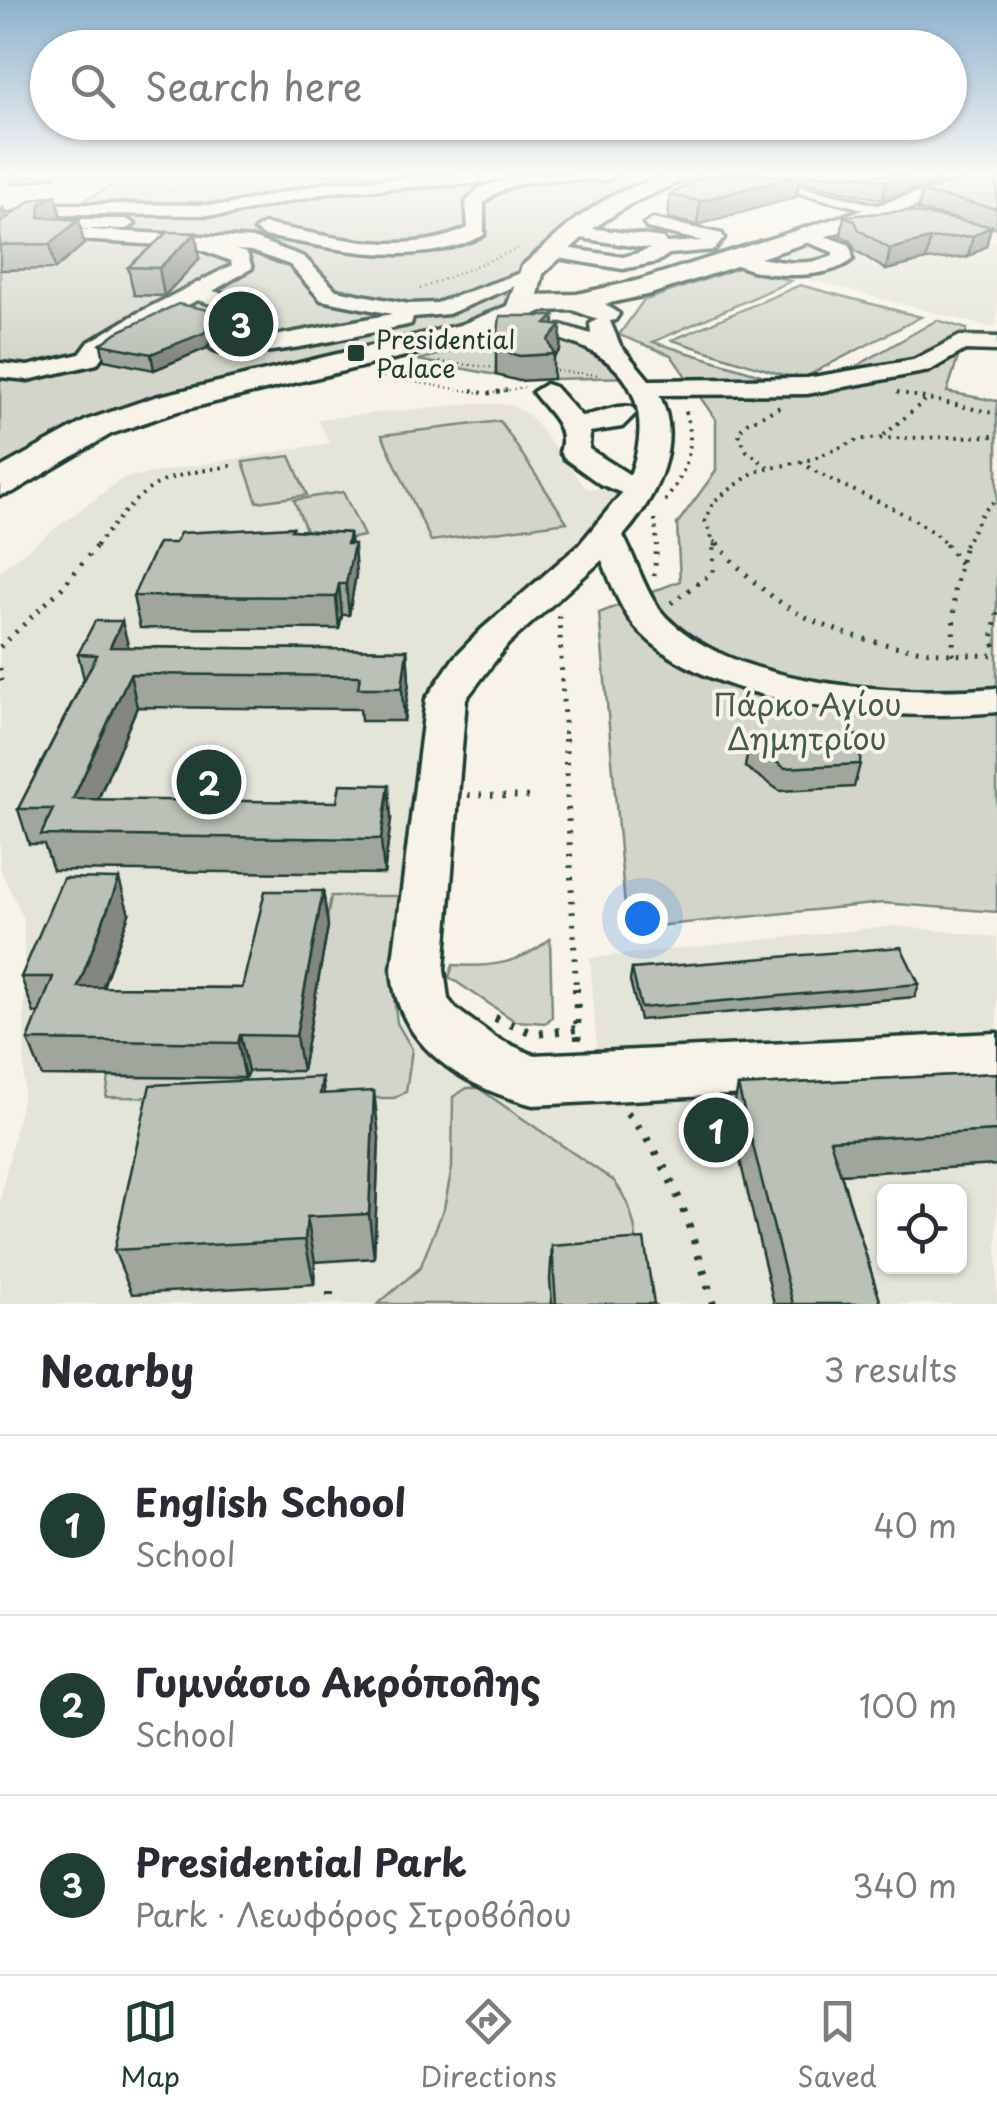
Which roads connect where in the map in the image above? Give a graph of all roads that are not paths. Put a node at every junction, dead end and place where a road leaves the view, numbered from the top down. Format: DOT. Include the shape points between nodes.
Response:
graph roads {
  1 [pos="84,236"];
  2 [pos="121,236"];
  3 [pos="189,236"];
  4 [pos="207,236"];
  5 [pos="301,236"];
  6 [pos="468,236"];
  7 [pos="571,236"];
  8 [pos="608,236"];
  9 [pos="706,236"];
  10 [pos="800,236"];
  11 [pos="811,236"];
  12 [pos="102,237"];
  13 [pos="618,237"];
  14 [pos="661,249"];
  15 [pos="553,252"];
  16 [pos="595,256"];
  17 [pos="736,258"];
  18 [pos="642,288"];
  19 [pos="196,293"];
  20 [pos="571,302"];
  21 [pos="533,308"];
  22 [pos="254,310"];
  23 [pos="371,312"];
  24 [pos="603,319"];
  25 [pos="997,344"];
  26 [pos="222,347"];
  27 [pos="616,367"];
  28 [pos="0,370"];
  29 [pos="544,381"];
  30 [pos="659,387"];
  31 [pos="623,412"];
  32 [pos="574,426"];
  33 [pos="0,484"];
  34 [pos="640,490"];
  35 [pos="0,512"];
  36 [pos="606,533"];
  37 [pos="997,700"];
  38 [pos="997,1057"];
  1 -- 12 [label="street"];
  2 -- 12 [label="street"];
  3 -- 19 [label="street" via="244,262 239,272"];
  4 -- 23 [label="street" via="287,254 320,289"];
  5 -- 6 [label="street" via="433,245"];
  7 -- 15 [label="main road"];
  8 -- 13 [label="street"];
  9 -- 14 [label="street" via="716,238 707,246"];
  10 -- 17 [label="main road"];
  11 -- 17 [label="street" via="846,254 810,268"];
  13 -- 14 [label="street" via="656,242"];
  13 -- 16 [label="street"];
  14 -- 16 [label="street" via="632,262"];
  15 -- 16 [label="street"];
  15 -- 21 [label="main road"];
  17 -- 18 [label="main road"];
  18 -- 20 [label="main road"];
  18 -- 24 [label="main road"];
  19 -- 22 [label="street"];
  19 -- 28 [label="street" via="88,358 28,373"];
  20 -- 21 [label="main road"];
  20 -- 24 [label="main road"];
  21 -- 23 [label="street"];
  21 -- 24 [label="main road"];
  21 -- 27 [label="street" via="590,341"];
  21 -- 33 [label="main road" via="470,332 134,414"];
  21 -- 35 [label="main road" via="498,333 196,404 124,429 58,464"];
  23 -- 26 [label="street" via="264,345"];
  24 -- 27 [label="street" via="602,338"];
  25 -- 30 [label="street" via="960,343 920,366 807,386"];
  27 -- 30 [label="street"];
  29 -- 32 [label="street"];
  30 -- 34 [label="street" via="657,432"];
  31 -- 32 [label="street" via="612,421"];
  32 -- 34 [label="street" via="577,458"];
  34 -- 36 [label="street"];
  36 -- 37 [label="street" via="640,601 668,640 693,656 790,685 896,704"];
  36 -- 38 [label="street" via="549,605 455,681 443,714 418,970 430,1016 496,1068 533,1080 584,1053"];
}
